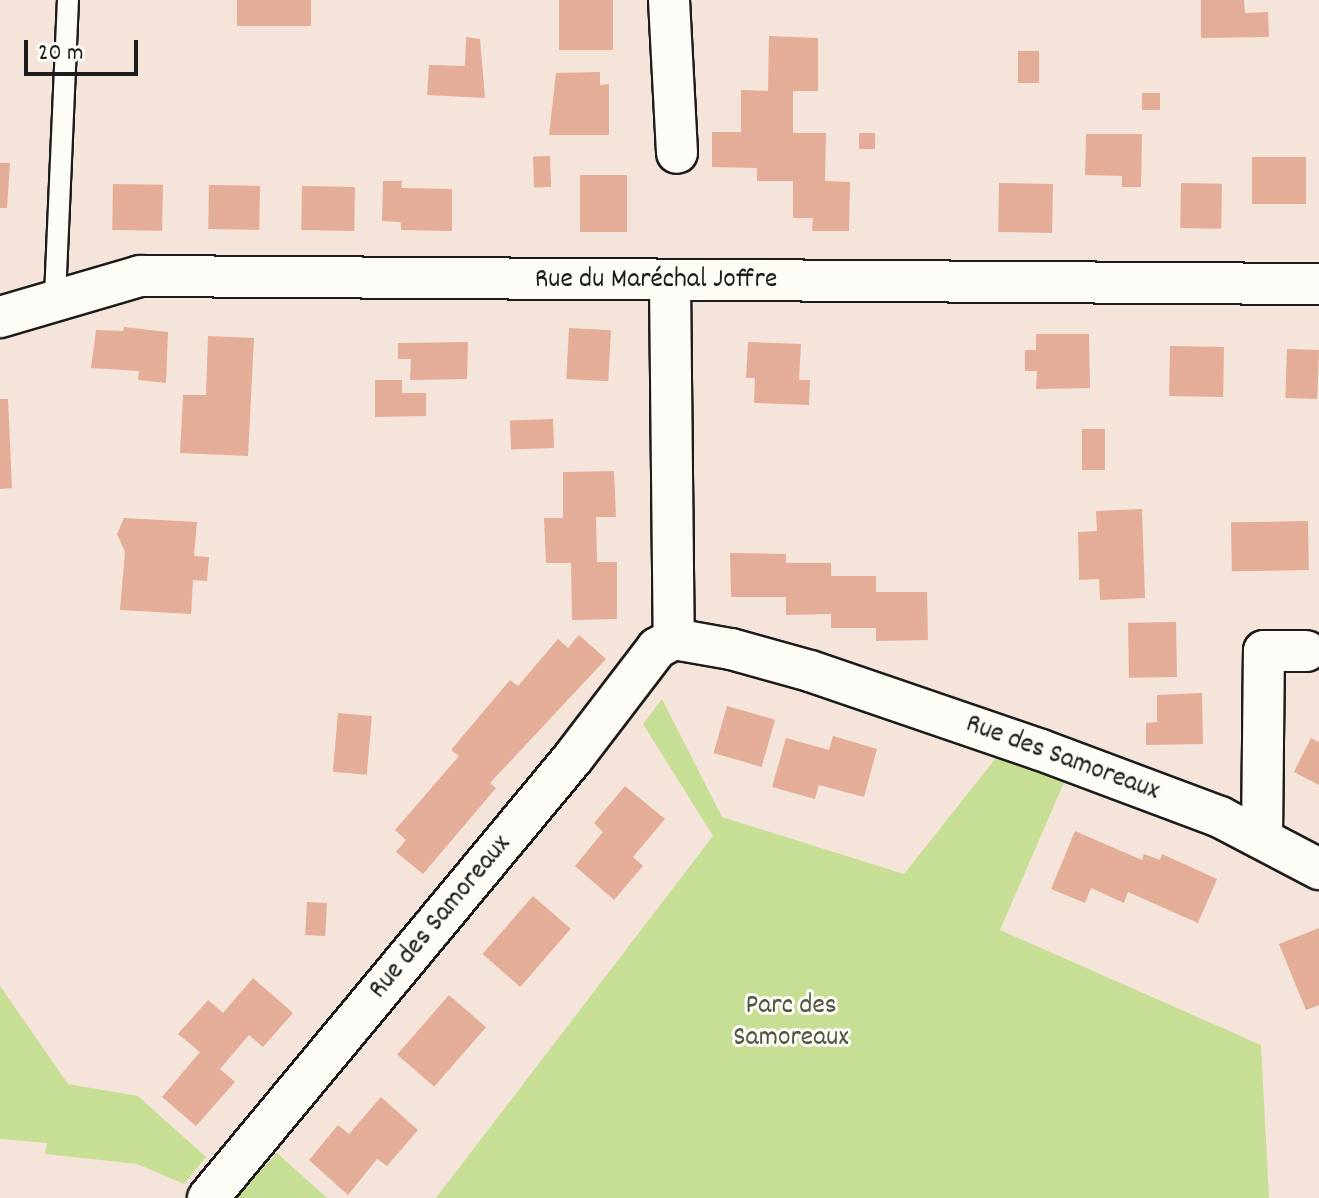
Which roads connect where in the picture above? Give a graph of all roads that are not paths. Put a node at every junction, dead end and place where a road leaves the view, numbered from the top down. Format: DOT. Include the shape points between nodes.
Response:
graph roads {
  1 [pos="68,0"];
  2 [pos="669,0"];
  3 [pos="677,153"];
  4 [pos="670,282"];
  5 [pos="1319,284"];
  6 [pos="55,297"];
  7 [pos="0,317"];
  8 [pos="674,639"];
  9 [pos="1306,651"];
  10 [pos="1262,838"];
  11 [pos="1319,869"];
  12 [pos="208,1198"];
  1 -- 6 [label="lane"];
  2 -- 3 [label="street"];
  4 -- 5 [label="street, Rue du Maréchal Joffre"];
  4 -- 6 [label="street, Rue du Maréchal Joffre" via="140,276"];
  4 -- 8 [label="street"];
  6 -- 7 [label="street, Rue du Maréchal Joffre"];
  8 -- 10 [label="street, Rue des Samoreaux" via="810,671 1041,750"];
  8 -- 12 [label="street, Rue des Samoreaux" via="657,648 573,758"];
  9 -- 10 [label="street" via="1264,651"];
  10 -- 11 [label="street, Rue des Samoreaux"];
}
